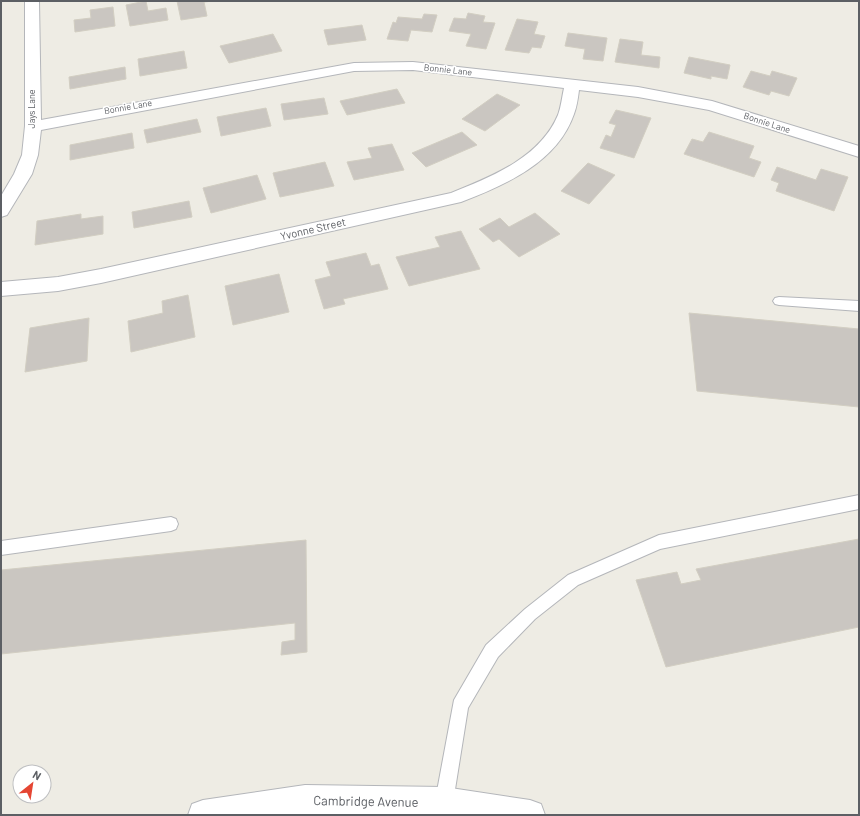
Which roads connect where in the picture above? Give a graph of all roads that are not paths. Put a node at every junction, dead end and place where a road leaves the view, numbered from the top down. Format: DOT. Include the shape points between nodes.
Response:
graph roads {
  1 [pos="32,1"];
  2 [pos="572,85"];
  3 [pos="33,126"];
  4 [pos="859,152"];
  5 [pos="1,211"];
  6 [pos="1,289"];
  7 [pos="779,301"];
  8 [pos="859,306"];
  9 [pos="859,502"];
  10 [pos="171,524"];
  11 [pos="1,548"];
  12 [pos="444,802"];
  13 [pos="203,815"];
  14 [pos="530,815"];
  1 -- 3 [label="street, Jays Lane"];
  2 -- 3 [label="street, Bonnie Lane" via="414,66 354,67"];
  2 -- 4 [label="street, Bonnie Lane" via="638,92 712,106"];
  2 -- 6 [label="street, Yvonne Street" via="566,114 545,147 510,174 461,196 101,276 58,284"];
  3 -- 5 [label="street, Jays Lane" via="30,154"];
  7 -- 8 [label="lane"];
  9 -- 12 [label="lane" via="659,542 573,580 530,614 492,651 460,706"];
  10 -- 11 [label="lane"];
  12 -- 13 [label="street, Cambridge Avenue" via="305,800"];
  12 -- 14 [label="street, Cambridge Avenue"];
}
